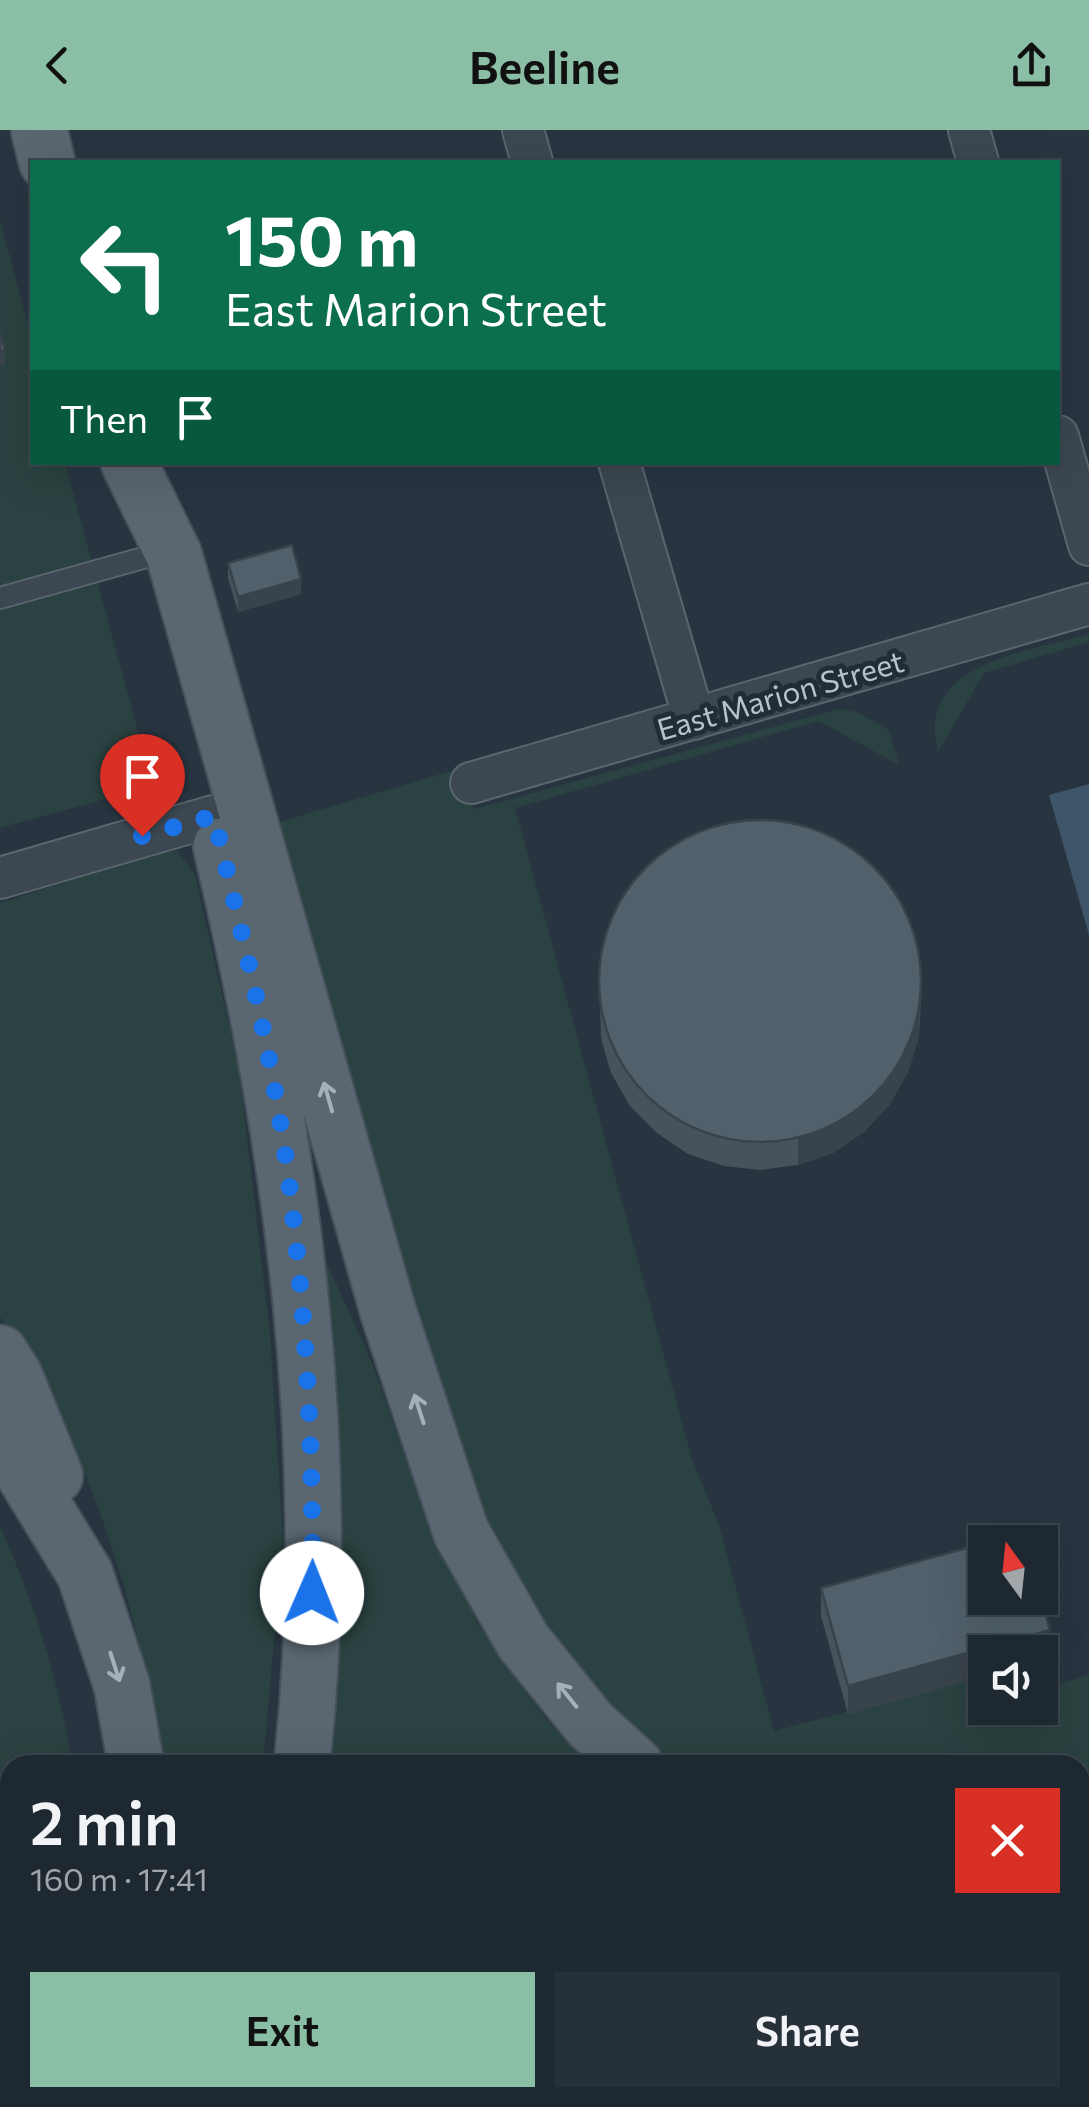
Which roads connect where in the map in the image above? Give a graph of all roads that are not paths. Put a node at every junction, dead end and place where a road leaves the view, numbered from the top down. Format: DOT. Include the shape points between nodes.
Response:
graph roads {
  1 [pos="39,130"];
  2 [pos="523,130"];
  3 [pos="969,130"];
  4 [pos="47,160"];
  5 [pos="531,160"];
  6 [pos="977,160"];
  7 [pos="1060,443"];
  8 [pos="129,465"];
  9 [pos="130,465"];
  10 [pos="621,465"];
  11 [pos="1089,545"];
  12 [pos="142,558"];
  13 [pos="0,598"];
  14 [pos="1089,604"];
  15 [pos="694,719"];
  16 [pos="471,783"];
  17 [pos="214,816"];
  18 [pos="0,878"];
  19 [pos="0,1353"];
  20 [pos="0,1435"];
  21 [pos="85,1574"];
  22 [pos="134,1755"];
  23 [pos="302,1755"];
  24 [pos="624,1755"];
  1 -- 4 [label="main road"];
  2 -- 5 [label="street"];
  3 -- 6 [label="street"];
  7 -- 11 [label="street"];
  8 -- 12 [label="main road"];
  24 -- 9 [label="main road, one-way" via="523,1641 461,1532 388,1311 174,555"];
  10 -- 15 [label="street"];
  12 -- 13 [label="lane"];
  12 -- 17 [label="main road"];
  14 -- 15 [label="street, East Marion Street"];
  15 -- 16 [label="street, East Marion Street"];
  17 -- 18 [label="street"];
  17 -- 23 [label="main road" via="256,994 296,1244 314,1472"];
  19 -- 21 [label="main road" via="66,1503"];
  20 -- 21 [label="main road"];
  21 -- 22 [label="main road, one-way" via="122,1686"];
}
